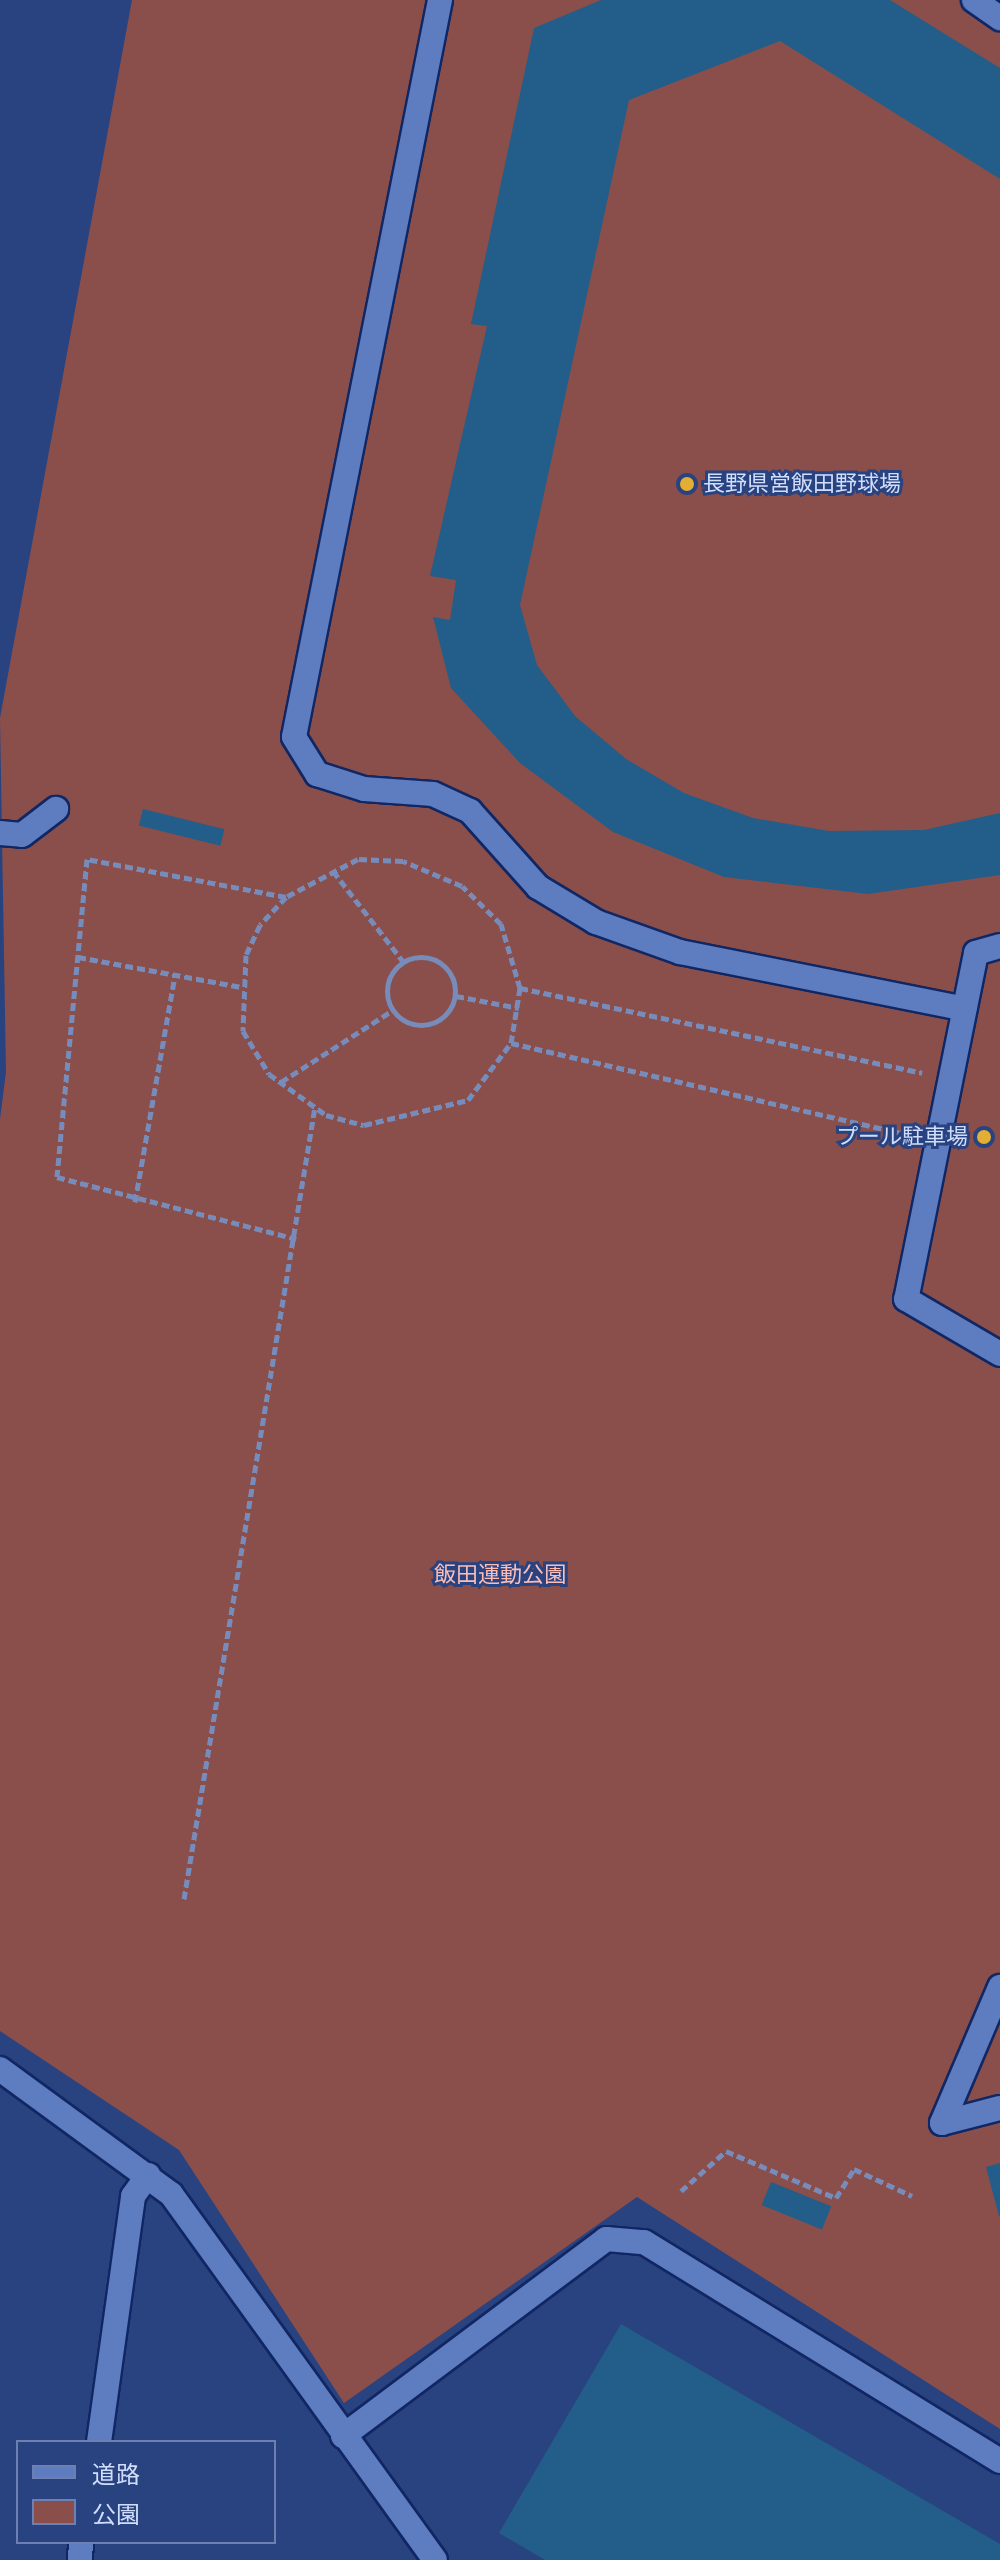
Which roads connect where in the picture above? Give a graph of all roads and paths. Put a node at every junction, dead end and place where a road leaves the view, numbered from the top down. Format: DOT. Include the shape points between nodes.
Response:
graph roads {
  1 [pos="440,0"];
  2 [pos="974,0"];
  3 [pos="1000,18"];
  4 [pos="56,809"];
  5 [pos="0,833"];
  6 [pos="333,871"];
  7 [pos="286,897"];
  8 [pos="1000,946"];
  9 [pos="78,957"];
  10 [pos="402,960"];
  11 [pos="175,975"];
  12 [pos="241,987"];
  13 [pos="520,988"];
  14 [pos="456,996"];
  15 [pos="519,1008"];
  16 [pos="964,1009"];
  17 [pos="393,1010"];
  18 [pos="511,1043"];
  19 [pos="950,1079"];
  20 [pos="281,1082"];
  21 [pos="315,1106"];
  22 [pos="938,1141"];
  23 [pos="135,1202"];
  24 [pos="296,1239"];
  25 [pos="1000,1354"];
  26 [pos="184,1899"];
  27 [pos="1000,1987"];
  28 [pos="993,2028"];
  29 [pos="0,2069"];
  30 [pos="1000,2108"];
  31 [pos="148,2175"];
  32 [pos="681,2191"];
  33 [pos="912,2196"];
  34 [pos="343,2436"];
  35 [pos="99,2440"];
  36 [pos="1000,2461"];
  37 [pos="435,2560"];
  1 -- 16 [label="street" via="294,737 317,774 364,789 433,794 470,811 538,887 596,922 680,952"];
  2 -- 3 [label="street"];
  4 -- 5 [label="street" via="22,835"];
  6 -- 7 [label="path"];
  6 -- 10 [label="path"];
  6 -- 13 [label="path" via="358,859 403,861 462,886 501,924"];
  7 -- 9 [label="path" via="87,859"];
  7 -- 12 [label="path" via="260,925"];
  8 -- 16 [label="street" via="976,953"];
  9 -- 11 [label="path"];
  9 -- 23 [label="path" via="57,1177"];
  10 -- 14 [label="path" via="425,957 446,966"];
  10 -- 17 [label="path" via="387,985"];
  11 -- 12 [label="path"];
  11 -- 23 [label="path"];
  12 -- 20 [label="path" via="243,1031"];
  13 -- 15 [label="path"];
  13 -- 19 [label="path"];
  14 -- 15 [label="path"];
  14 -- 17 [label="path" via="452,1011 433,1022 403,1023"];
  15 -- 18 [label="path"];
  16 -- 19 [label="street"];
  17 -- 20 [label="path"];
  18 -- 21 [label="path" via="458,1103 364,1125"];
  18 -- 22 [label="path"];
  19 -- 22 [label="street"];
  20 -- 21 [label="path"];
  21 -- 24 [label="path"];
  22 -- 25 [label="street" via="906,1299"];
  23 -- 24 [label="path"];
  24 -- 26 [label="path"];
  27 -- 28 [label="street"];
  28 -- 30 [label="street" via="942,2123"];
  29 -- 31 [label="street"];
  31 -- 34 [label="street" via="171,2194"];
  31 -- 35 [label="street" via="133,2196"];
  32 -- 33 [label="path" via="726,2151 836,2198 854,2169"];
  34 -- 36 [label="street" via="606,2239 644,2242"];
  34 -- 37 [label="street"];
}
